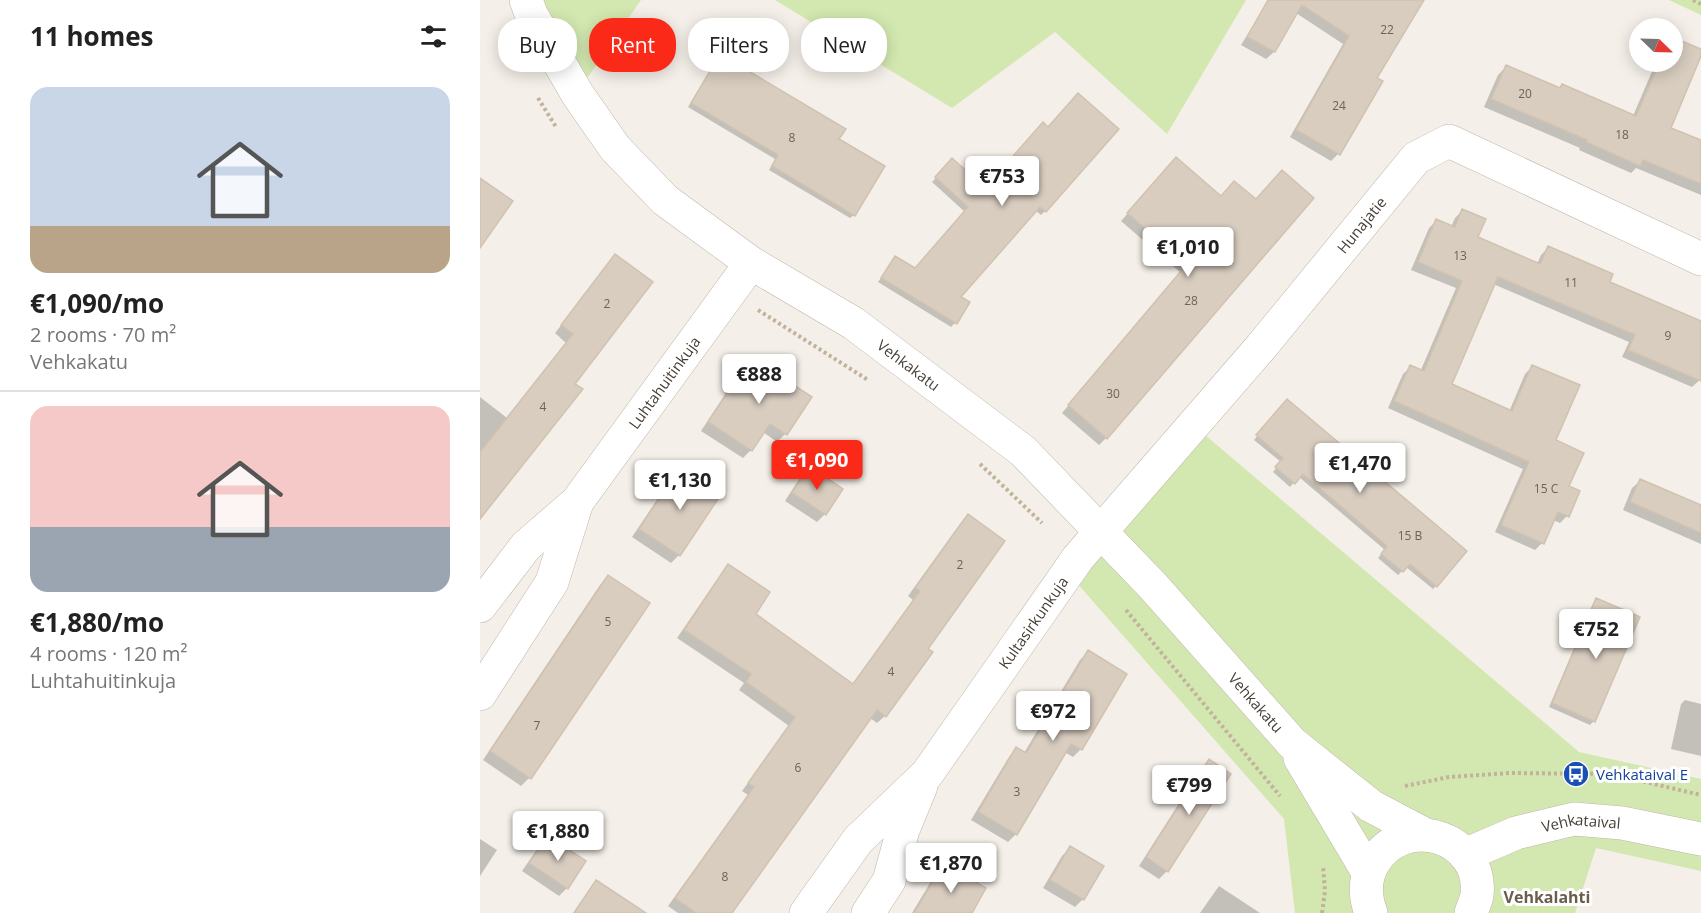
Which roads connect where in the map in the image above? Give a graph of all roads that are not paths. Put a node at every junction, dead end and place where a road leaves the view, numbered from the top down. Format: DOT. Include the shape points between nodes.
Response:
graph roads {
  1 [pos="526,0"];
  2 [pos="1701,259"];
  3 [pos="751,263"];
  4 [pos="577,502"];
  5 [pos="1102,532"];
  6 [pos="480,606"];
  7 [pos="480,693"];
  8 [pos="1292,743"];
  9 [pos="927,774"];
  10 [pos="1424,834"];
  11 [pos="1701,839"];
  12 [pos="1465,855"];
  13 [pos="1368,872"];
  14 [pos="806,913"];
  15 [pos="868,913"];
  16 [pos="1371,913"];
  17 [pos="1471,913"];
  1 -- 3 [label="street, Vehkakatu" via="578,95 615,148 665,200"];
  2 -- 5 [label="street, Hunajatie" via="1449,141 1416,158"];
  3 -- 4 [label="street, Luhtahuitinkuja"];
  3 -- 5 [label="street, Vehkakatu" via="853,323 1023,450"];
  4 -- 6 [label="street, Luhtahuitinkuja" via="526,546"];
  4 -- 7 [label="street, Luhtahuitinkuja" via="552,582"];
  5 -- 8 [label="street, Vehkakatu"];
  5 -- 9 [label="street, Kultasirkunkuja" via="1078,558"];
  8 -- 10 [label="street, Vehkakatu" via="1371,806"];
  8 -- 13 [label="street, Vehkakatu"];
  9 -- 14 [label="street, Kultasirkunkuja" via="858,840"];
  9 -- 15 [label="street, Kultasirkunkuja" via="903,830 889,881"];
  10 -- 12 [label="street, Vehkakatu" via="1447,840"];
  10 -- 13 [label="street" via="1400,838 1380,852"];
  11 -- 12 [label="street, Vehkataival" via="1574,819 1516,833"];
  12 -- 17 [label="street" via="1475,874 1477,895"];
  13 -- 16 [label="street" via="1366,892"];
}
